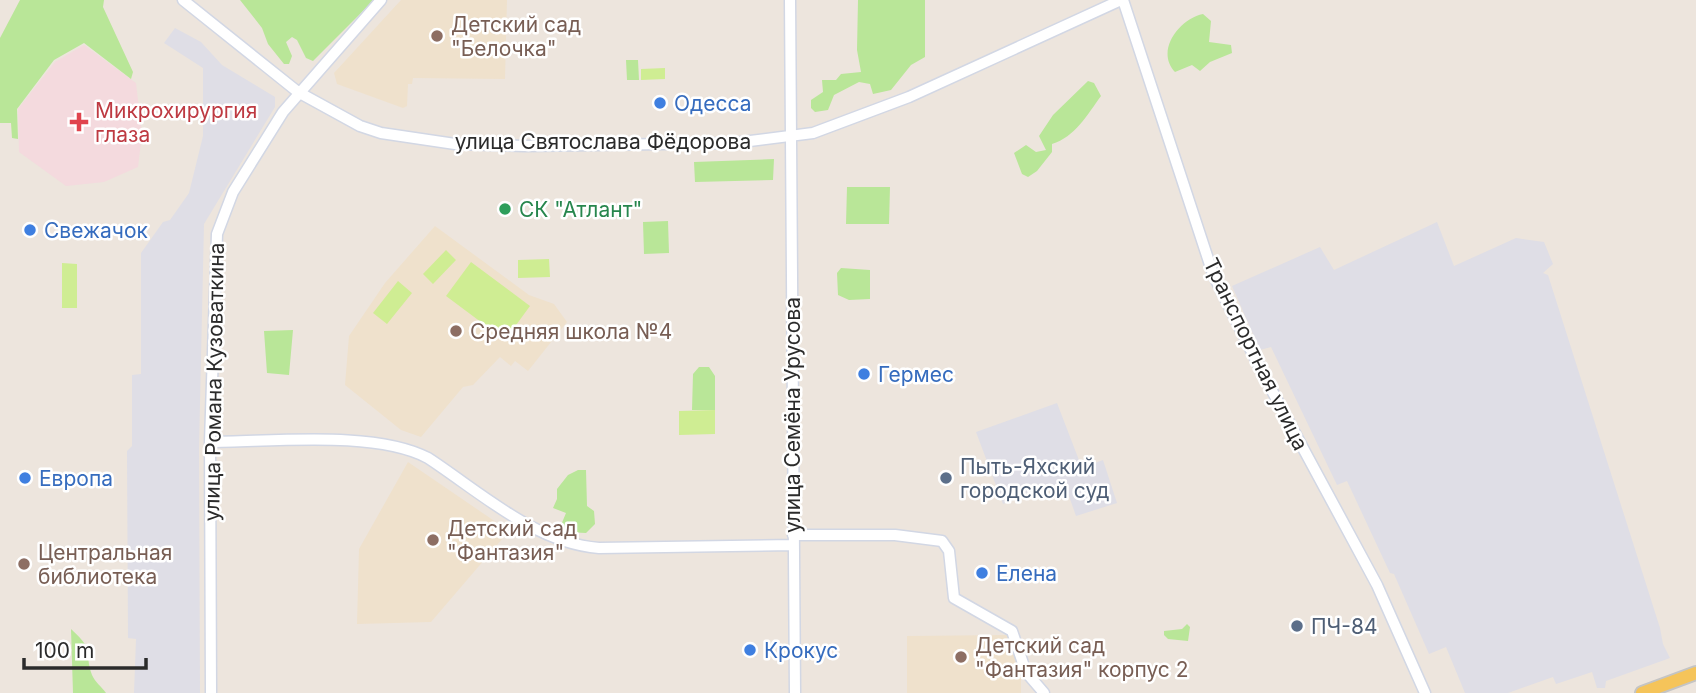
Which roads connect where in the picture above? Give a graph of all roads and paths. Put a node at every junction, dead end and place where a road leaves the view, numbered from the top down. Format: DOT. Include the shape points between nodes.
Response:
graph roads {
  1 [pos="183,0"];
  2 [pos="381,0"];
  3 [pos="790,0"];
  4 [pos="1122,0"];
  5 [pos="199,4"];
  6 [pos="299,92"];
  7 [pos="791,137"];
  8 [pos="210,442"];
  9 [pos="793,540"];
  10 [pos="1696,673"];
  11 [pos="211,693"];
  12 [pos="795,693"];
  13 [pos="1044,693"];
  14 [pos="1425,693"];
  15 [pos="1642,693"];
  1 -- 5 [label="street, улица Святослава Фёдорова"];
  2 -- 6 [label="street, улица Романа Кузоваткина"];
  3 -- 7 [label="street"];
  4 -- 7 [label="street, улица Святослава Фёдорова" via="855,120"];
  4 -- 14 [label="street, Транспортная улица" via="1213,274 1377,585"];
  5 -- 6 [label="street, улица Святослава Фёдорова"];
  6 -- 7 [label="street, улица Святослава Фёдорова" via="360,126 455,144 663,145"];
  6 -- 8 [label="street, улица Романа Кузоваткина" via="241,178 218,227"];
  7 -- 9 [label="street, улица Семёна Урусова"];
  8 -- 9 [label="street" via="363,442 408,449 538,530 576,545 599,548"];
  8 -- 11 [label="street, улица Романа Кузоваткина"];
  9 -- 12 [label="street, улица Семёна Урусова"];
  9 -- 13 [label="street" via="895,535 942,541 949,551 954,598 1012,631 1027,672"];
  10 -- 15 [label="main road"];
}
